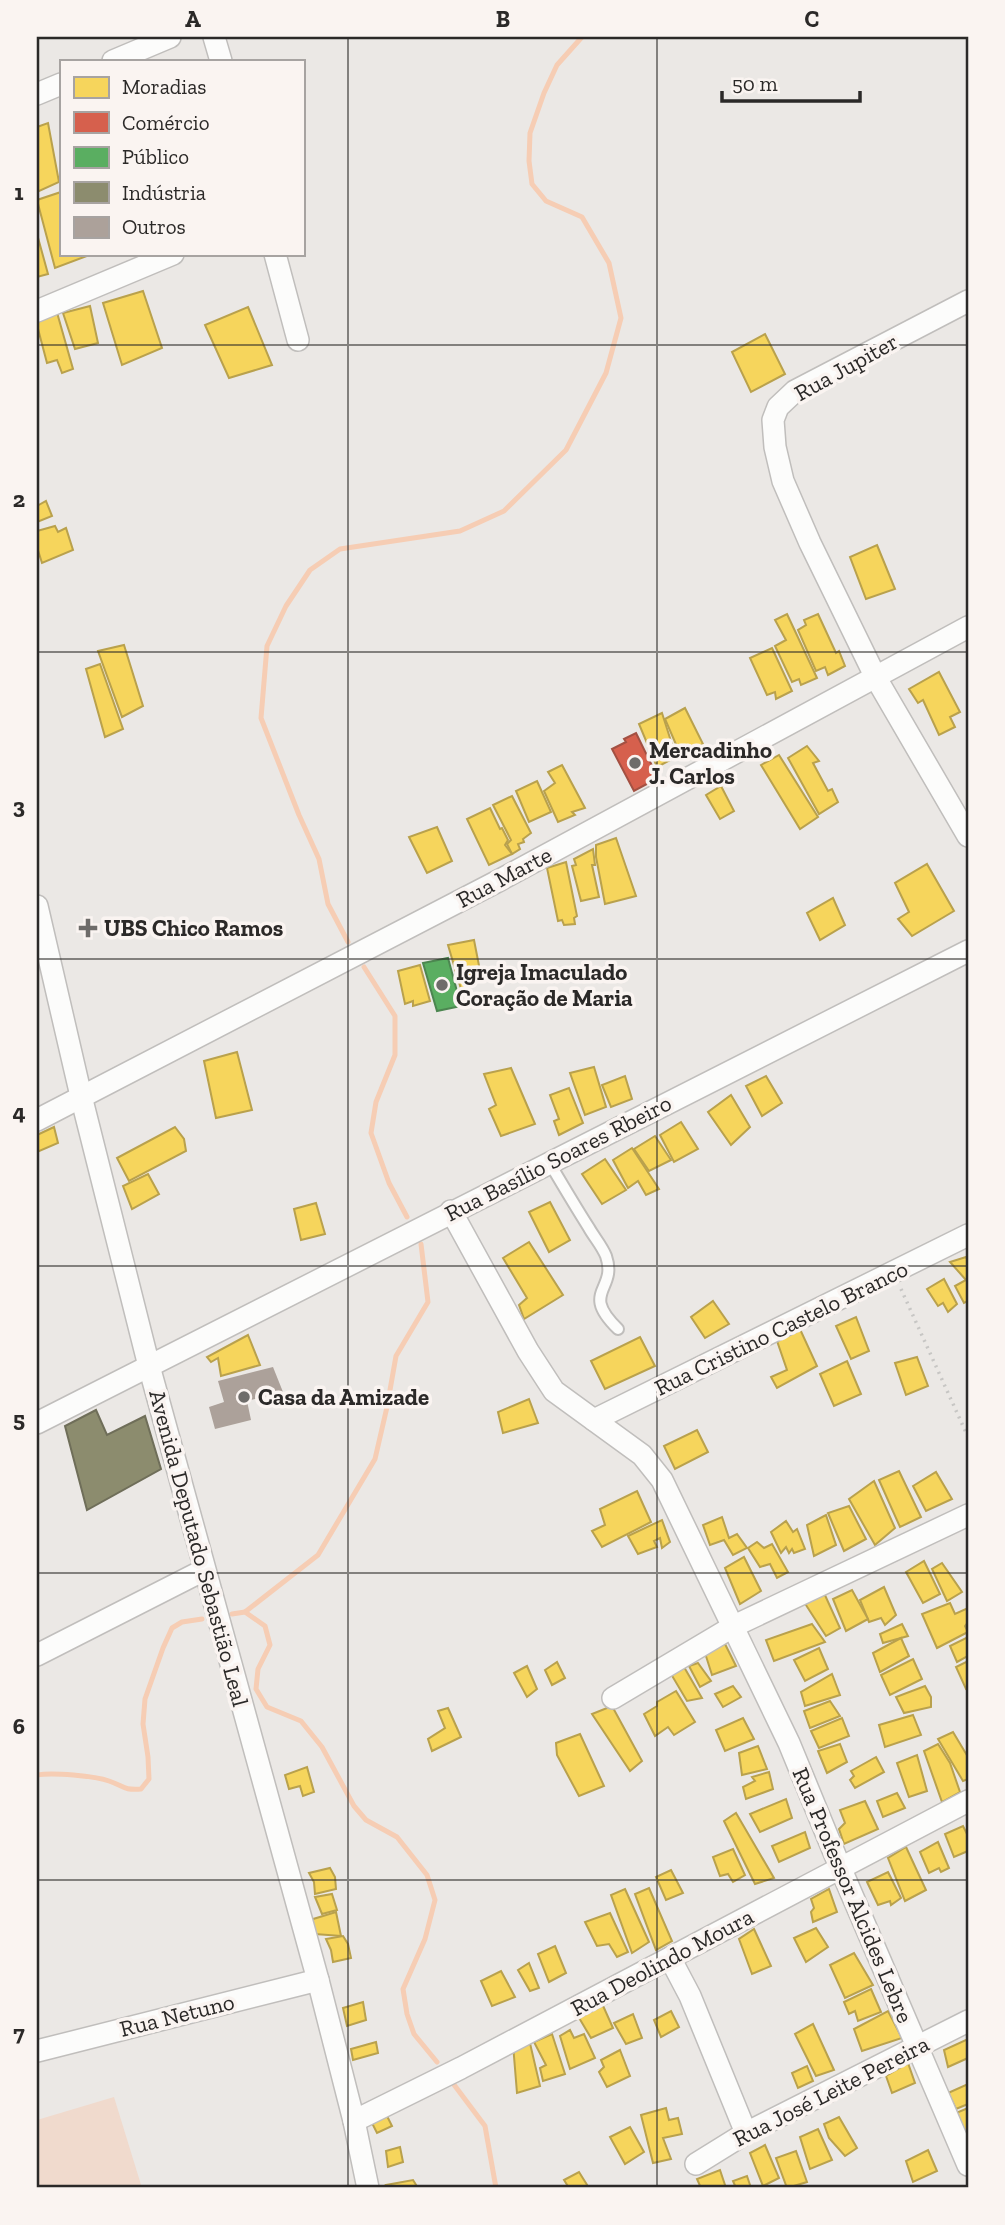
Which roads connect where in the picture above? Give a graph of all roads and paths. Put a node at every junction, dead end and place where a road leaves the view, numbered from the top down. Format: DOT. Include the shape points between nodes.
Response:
graph roads {
  1 [pos="170,37"];
  2 [pos="214,37"];
  3 [pos="115,60"];
  4 [pos="221,60"];
  5 [pos="60,84"];
  6 [pos="37,94"];
  7 [pos="168,256"];
  8 [pos="276,256"];
  9 [pos="968,301"];
  10 [pos="37,311"];
  11 [pos="298,340"];
  12 [pos="968,627"];
  13 [pos="876,678"];
  14 [pos="968,836"];
  15 [pos="37,906"];
  16 [pos="968,951"];
  17 [pos="81,1096"];
  18 [pos="37,1120"];
  19 [pos="549,1162"];
  20 [pos="452,1211"];
  21 [pos="968,1235"];
  22 [pos="893,1273"];
  23 [pos="618,1329"];
  24 [pos="149,1366"];
  25 [pos="594,1420"];
  26 [pos="37,1423"];
  27 [pos="968,1437"];
  28 [pos="968,1515"];
  29 [pos="204,1570"];
  30 [pos="734,1626"];
  31 [pos="37,1655"];
  32 [pos="613,1698"];
  33 [pos="968,1801"];
  34 [pos="840,1867"];
  35 [pos="670,1958"];
  36 [pos="318,1980"];
  37 [pos="968,2021"];
  38 [pos="917,2046"];
  39 [pos="37,2051"];
  40 [pos="354,2121"];
  41 [pos="746,2133"];
  42 [pos="696,2164"];
  43 [pos="968,2165"];
  44 [pos="368,2188"];
  1 -- 3 [label="street"];
  2 -- 4 [label="street"];
  5 -- 6 [label="street"];
  7 -- 10 [label="street"];
  8 -- 11 [label="street"];
  9 -- 13 [label="street, Rua Jupiter" via="795,391 778,407 773,420 783,481"];
  12 -- 13 [label="street, Rua Marte"];
  13 -- 14 [label="street, Rua Jupiter"];
  13 -- 17 [label="street, Rua Marte" via="488,887"];
  15 -- 17 [label="street, Avenida Deputado Sebastião Leal"];
  16 -- 19 [label="street, Rua Basílio Soares Rbeiro"];
  17 -- 18 [label="street, Rua Marte"];
  17 -- 24 [label="street, Avenida Deputado Sebastião Leal"];
  19 -- 20 [label="street, Rua Basílio Soares Rbeiro"];
  19 -- 23 [label="lane" via="606,1256 609,1275 600,1306"];
  20 -- 24 [label="street, Rua Basílio Soares Rbeiro"];
  20 -- 25 [label="street, Rua Professor Alcides Lebre" via="554,1391"];
  21 -- 22 [label="street, Rua Cristino Castelo Branco"];
  22 -- 25 [label="street, Rua Cristino Castelo Branco"];
  22 -- 27 [label="path"];
  24 -- 26 [label="street, Rua Basílio Soares Rbeiro"];
  24 -- 29 [label="street, Avenida Deputado Sebastião Leal"];
  25 -- 30 [label="street, Rua Professor Alcides Lebre" via="642,1455 662,1480"];
  28 -- 30 [label="street"];
  29 -- 31 [label="street"];
  29 -- 36 [label="street, Avenida Deputado Sebastião Leal"];
  30 -- 32 [label="street"];
  30 -- 34 [label="street, Rua Professor Alcides Lebre"];
  33 -- 34 [label="street, Rua Deolindo Moura"];
  34 -- 35 [label="street, Rua Deolindo Moura"];
  34 -- 38 [label="street, Rua Professor Alcides Lebre"];
  35 -- 40 [label="street, Rua Deolindo Moura"];
  35 -- 41 [label="street"];
  36 -- 39 [label="street, Rua Netuno"];
  36 -- 40 [label="street, Avenida Deputado Sebastião Leal"];
  37 -- 38 [label="street, Rua José Leite Pereira"];
  38 -- 41 [label="street, Rua José Leite Pereira"];
  38 -- 43 [label="street, Rua Professor Alcides Lebre"];
  40 -- 44 [label="street, Avenida Deputado Sebastião Leal"];
  41 -- 42 [label="street, Rua José Leite Pereira"];
}
